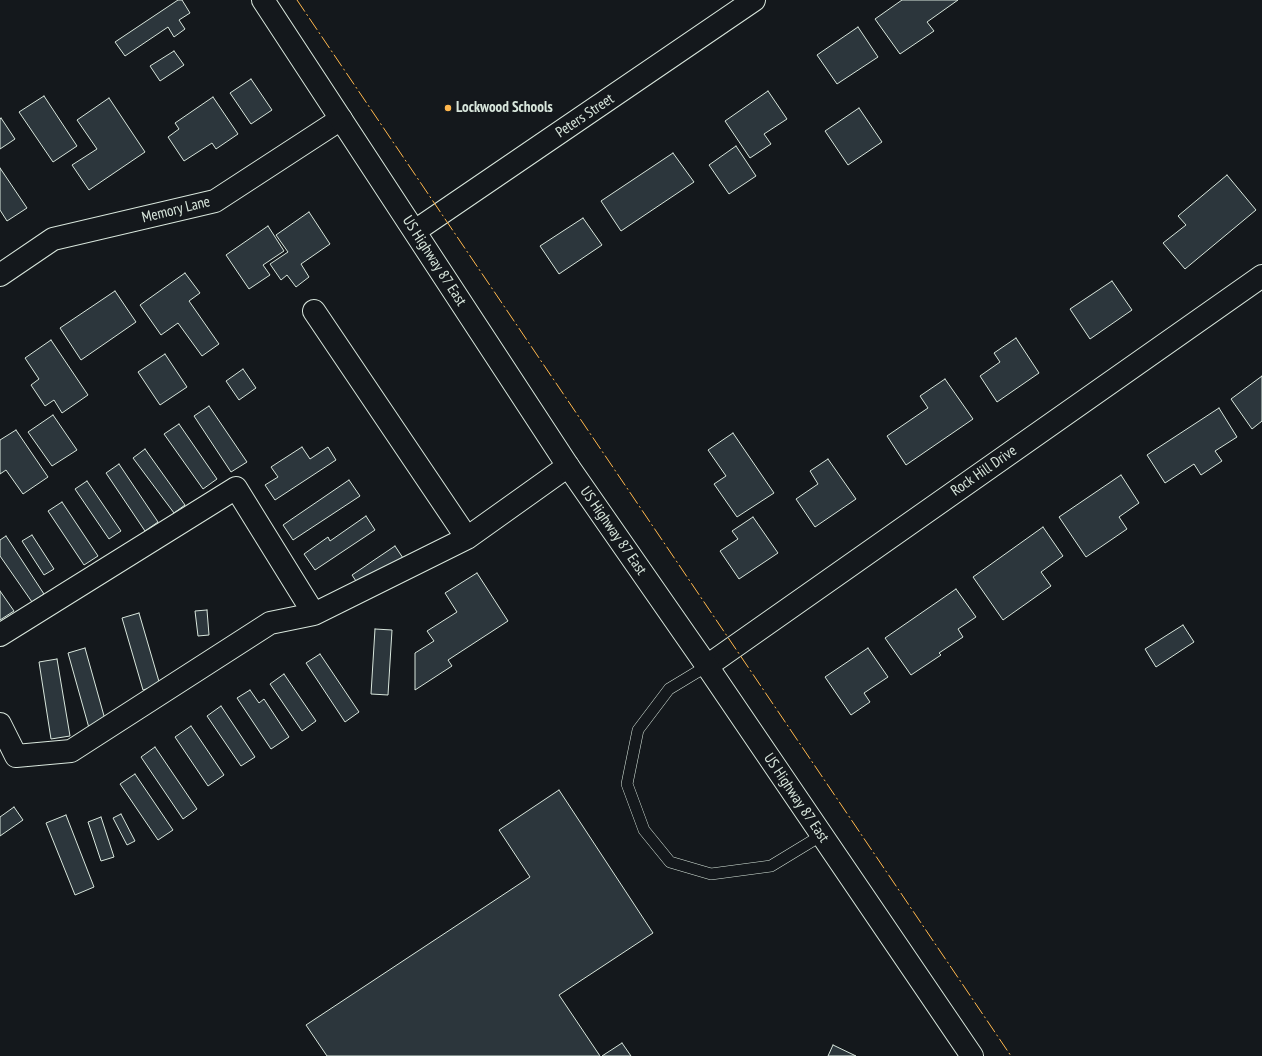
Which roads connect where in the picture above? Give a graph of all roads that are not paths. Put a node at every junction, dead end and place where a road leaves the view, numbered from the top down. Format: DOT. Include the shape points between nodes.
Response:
graph roads {
  1 [pos="262,0"];
  2 [pos="754,0"];
  3 [pos="341,119"];
  4 [pos="415,231"];
  5 [pos="0,275"];
  6 [pos="1262,276"];
  7 [pos="314,311"];
  8 [pos="568,466"];
  9 [pos="467,538"];
  10 [pos="314,614"];
  11 [pos="0,634"];
  12 [pos="707,666"];
  13 [pos="0,724"];
  14 [pos="822,835"];
  15 [pos="972,1056"];
  1 -- 3 [label="street, US Highway 87 East"];
  2 -- 4 [label="street, Peters Street"];
  3 -- 4 [label="street, US Highway 87 East"];
  3 -- 5 [label="street, Memory Lane" via="215,201 54,239"];
  4 -- 8 [label="street, US Highway 87 East"];
  6 -- 12 [label="street, Rock Hill Drive"];
  7 -- 9 [label="street"];
  8 -- 9 [label="street"];
  8 -- 12 [label="street, US Highway 87 East"];
  9 -- 10 [label="street"];
  10 -- 11 [label="street" via="236,488"];
  10 -- 13 [label="street" via="270,623 71,751 16,756"];
  12 -- 14 [label="street, US Highway 87 East"];
  12 -- 14 [label="lane" via="669,689 638,730 628,784 644,830 670,862 711,874 771,866"];
  14 -- 15 [label="street, US Highway 87 East"];
}
